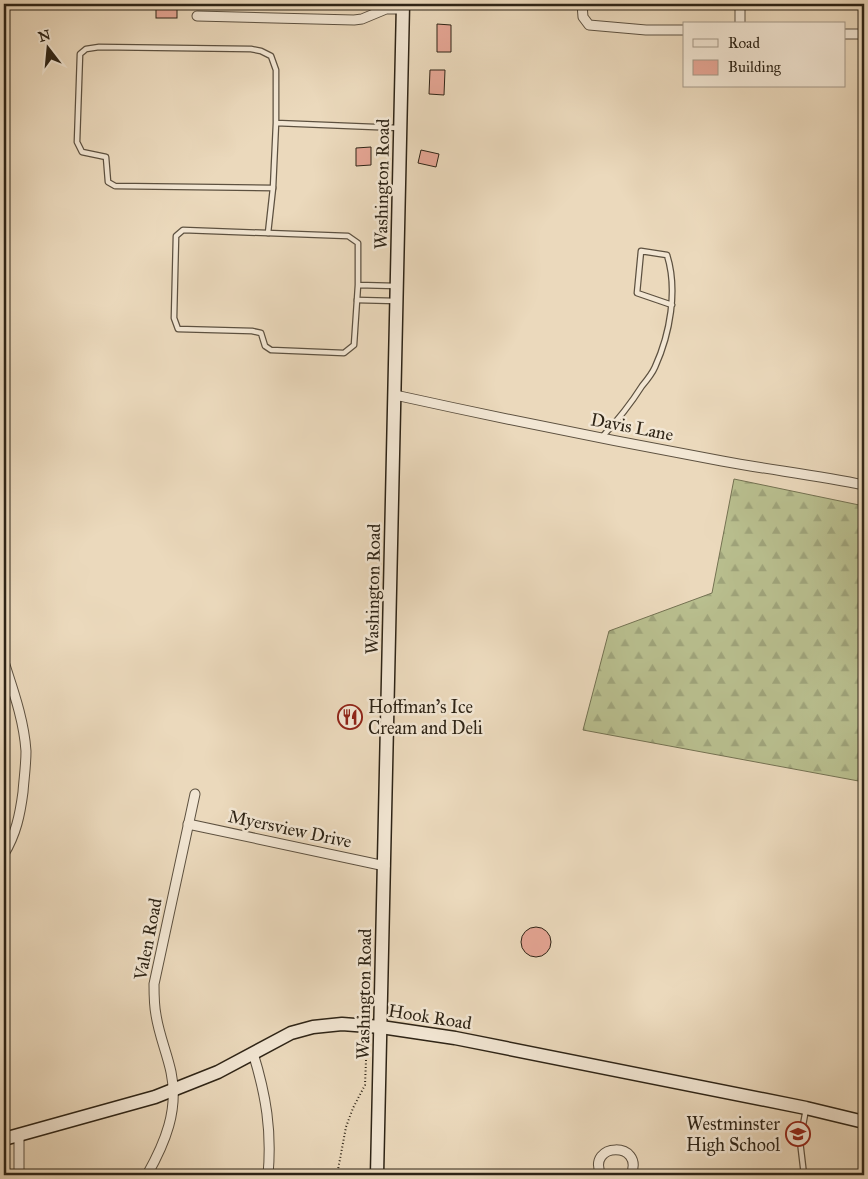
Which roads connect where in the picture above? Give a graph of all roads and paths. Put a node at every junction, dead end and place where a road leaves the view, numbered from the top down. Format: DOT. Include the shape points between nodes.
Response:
graph roads {
  1 [pos="582,4"];
  2 [pos="740,4"];
  3 [pos="403,6"];
  4 [pos="197,16"];
  5 [pos="740,22"];
  6 [pos="683,30"];
  7 [pos="846,34"];
  8 [pos="864,34"];
  9 [pos="276,123"];
  10 [pos="401,128"];
  11 [pos="273,188"];
  12 [pos="268,233"];
  13 [pos="358,285"];
  14 [pos="397,286"];
  15 [pos="357,300"];
  16 [pos="397,301"];
  17 [pos="672,305"];
  18 [pos="395,395"];
  19 [pos="602,437"];
  20 [pos="864,485"];
  21 [pos="4,662"];
  22 [pos="195,794"];
  23 [pos="188,824"];
  24 [pos="4,854"];
  25 [pos="385,866"];
  26 [pos="367,1026"];
  27 [pos="381,1027"];
  28 [pos="253,1053"];
  29 [pos="173,1090"];
  30 [pos="806,1108"];
  31 [pos="864,1122"];
  32 [pos="19,1135"];
  33 [pos="4,1139"];
  34 [pos="19,1175"];
  35 [pos="147,1175"];
  36 [pos="268,1175"];
  37 [pos="338,1175"];
  38 [pos="377,1175"];
  39 [pos="601,1175"];
  40 [pos="631,1175"];
  41 [pos="804,1175"];
  1 -- 6 [label="street" via="583,17 589,25"];
  2 -- 5 [label="street"];
  3 -- 4 [label="street" via="386,8 354,20"];
  3 -- 10 [label="main road, Washington Road"];
  7 -- 8 [label="street"];
  9 -- 10 [label="lane"];
  9 -- 11 [label="lane"];
  9 -- 11 [label="lane" via="276,70 271,56 261,51 99,47 86,49 80,54 77,142 82,152 106,157 108,182 115,186"];
  10 -- 14 [label="main road, Washington Road"];
  11 -- 12 [label="lane"];
  12 -- 13 [label="lane" via="348,236 358,243"];
  12 -- 15 [label="lane" via="183,230 176,236 174,318 178,329 252,331 261,333 265,346 271,350 344,352 354,345"];
  13 -- 14 [label="lane"];
  13 -- 15 [label="lane"];
  14 -- 16 [label="main road, Washington Road"];
  15 -- 16 [label="lane"];
  16 -- 18 [label="main road, Washington Road"];
  17 -- 17 [label="lane" via="671,269 667,255 641,252 637,293"];
  17 -- 19 [label="lane" via="655,368 626,411"];
  18 -- 19 [label="street, Davis Lane"];
  18 -- 25 [label="main road, Washington Road"];
  19 -- 20 [label="street, Davis Lane"];
  21 -- 24 [label="street" via="26,750 18,824"];
  22 -- 23 [label="street, Valen Road"];
  23 -- 25 [label="street, Myersview Drive"];
  23 -- 29 [label="street, Valen Road" via="154,984 156,1016"];
  25 -- 27 [label="main road, Washington Road"];
  26 -- 27 [label="main road, Hook Road"];
  26 -- 28 [label="main road, Hook Road" via="313,1027 291,1033"];
  26 -- 37 [label="path" via="365,1085 346,1127"];
  27 -- 30 [label="main road, Hook Road" via="455,1038"];
  27 -- 38 [label="main road, Washington Road"];
  28 -- 29 [label="main road, Hook Road" via="218,1072"];
  28 -- 36 [label="street" via="262,1080 270,1133"];
  29 -- 32 [label="main road, Hook Road"];
  29 -- 35 [label="street, Valen Road" via="169,1129"];
  30 -- 31 [label="main road, Hook Road"];
  30 -- 41 [label="lane" via="800,1133"];
  32 -- 33 [label="main road, Hook Road"];
  32 -- 34 [label="street"];
  39 -- 40 [label="street" via="601,1157 615,1149 625,1152 632,1160"];
}
